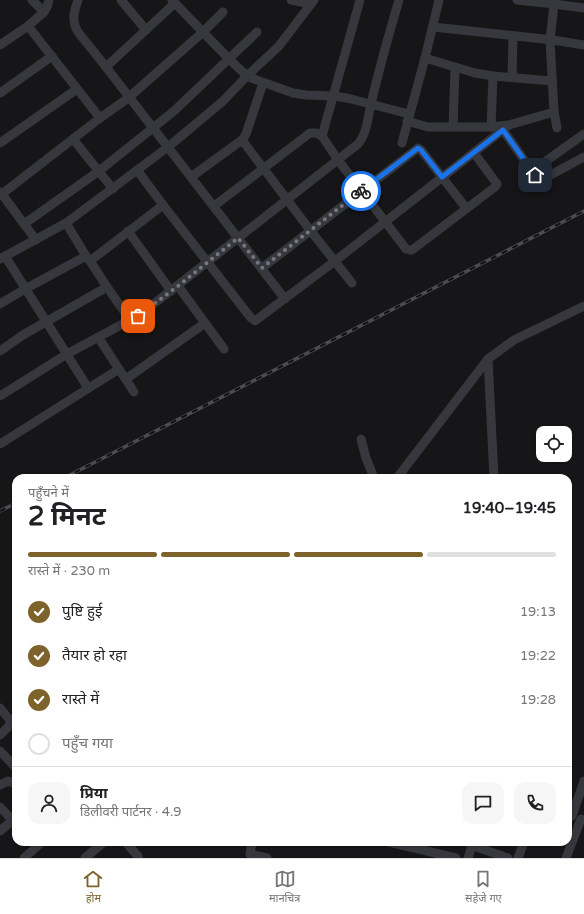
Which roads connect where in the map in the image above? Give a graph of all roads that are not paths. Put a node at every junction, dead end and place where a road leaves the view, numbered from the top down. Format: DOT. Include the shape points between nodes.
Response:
graph roads {
  1 [pos="32,0"];
  2 [pos="49,0"];
  3 [pos="78,0"];
  4 [pos="121,0"];
  5 [pos="291,0"];
  6 [pos="360,0"];
  7 [pos="439,0"];
  8 [pos="517,0"];
  9 [pos="397,1"];
  10 [pos="173,2"];
  11 [pos="312,2"];
  12 [pos="554,4"];
  13 [pos="584,8"];
  14 [pos="44,12"];
  15 [pos="223,12"];
  16 [pos="28,26"];
  17 [pos="433,27"];
  18 [pos="146,30"];
  19 [pos="203,32"];
  20 [pos="257,32"];
  21 [pos="513,36"];
  22 [pos="550,40"];
  23 [pos="0,45"];
  24 [pos="584,45"];
  25 [pos="52,56"];
  26 [pos="229,58"];
  27 [pos="425,58"];
  28 [pos="106,67"];
  29 [pos="455,68"];
  30 [pos="247,76"];
  31 [pos="493,76"];
  32 [pos="512,77"];
  33 [pos="552,81"];
  34 [pos="263,83"];
  35 [pos="77,89"];
  36 [pos="0,93"];
  37 [pos="333,96"];
  38 [pos="129,98"];
  39 [pos="371,103"];
  40 [pos="554,112"];
  41 [pos="408,117"];
  42 [pos="100,118"];
  43 [pos="453,127"];
  44 [pos="491,127"];
  45 [pos="153,128"];
  46 [pos="506,128"];
  47 [pos="557,128"];
  48 [pos="584,134"];
  49 [pos="322,136"];
  50 [pos="73,139"];
  51 [pos="242,140"];
  52 [pos="0,143"];
  53 [pos="402,143"];
  54 [pos="168,147"];
  55 [pos="474,153"];
  56 [pos="584,157"];
  57 [pos="338,160"];
  58 [pos="264,168"];
  59 [pos="137,170"];
  60 [pos="98,171"];
  61 [pos="532,171"];
  62 [pos="191,177"];
  63 [pos="442,177"];
  64 [pos="113,189"];
  65 [pos="362,191"];
  66 [pos="0,194"];
  67 [pos="287,199"];
  68 [pos="163,205"];
  69 [pos="214,206"];
  70 [pos="466,208"];
  71 [pos="385,222"];
  72 [pos="66,223"];
  73 [pos="24,224"];
  74 [pos="310,230"];
  75 [pos="128,231"];
  76 [pos="238,238"];
  77 [pos="36,240"];
  78 [pos="2,258"];
  79 [pos="88,258"];
  80 [pos="208,261"];
  81 [pos="335,261"];
  82 [pos="262,268"];
  83 [pos="352,283"];
  84 [pos="107,287"];
  85 [pos="175,288"];
  86 [pos="25,289"];
  87 [pos="286,299"];
  88 [pos="0,304"];
  89 [pos="584,306"];
  90 [pos="130,320"];
  91 [pos="46,322"];
  92 [pos="205,323"];
  93 [pos="98,337"];
  94 [pos="224,349"];
  95 [pos="0,350"];
  96 [pos="66,354"];
  97 [pos="488,359"];
  98 [pos="119,369"];
  99 [pos="126,379"];
  100 [pos="88,388"];
  101 [pos="134,392"];
  102 [pos="0,396"];
  103 [pos="361,439"];
  104 [pos="0,444"];
  105 [pos="372,474"];
  106 [pos="400,474"];
  107 [pos="494,474"];
  108 [pos="0,708"];
  109 [pos="0,735"];
  110 [pos="0,751"];
  111 [pos="12,764"];
  112 [pos="584,781"];
  113 [pos="0,807"];
  114 [pos="576,818"];
  115 [pos="12,820"];
  116 [pos="12,823"];
  117 [pos="0,832"];
  118 [pos="572,834"];
  119 [pos="99,846"];
  120 [pos="129,846"];
  121 [pos="251,846"];
  122 [pos="406,846"];
  123 [pos="471,846"];
  124 [pos="477,846"];
  125 [pos="522,846"];
  126 [pos="569,846"];
  127 [pos="249,856"];
  128 [pos="85,858"];
  129 [pos="138,858"];
  130 [pos="267,858"];
  131 [pos="456,858"];
  132 [pos="468,858"];
  133 [pos="508,858"];
  134 [pos="518,858"];
  135 [pos="566,858"];
  1 -- 14 [label="street"];
  2 -- 14 [label="street"];
  3 -- 28 [label="street" via="74,15 75,26"];
  4 -- 18 [label="street"];
  5 -- 11 [label="street"];
  6 -- 37 [label="street"];
  7 -- 17 [label="street"];
  8 -- 12 [label="street"];
  9 -- 39 [label="street"];
  10 -- 18 [label="street"];
  10 -- 19 [label="street"];
  11 -- 30 [label="street" via="279,46"];
  12 -- 13 [label="street"];
  12 -- 22 [label="street"];
  14 -- 16 [label="street"];
  15 -- 19 [label="street"];
  16 -- 23 [label="street"];
  16 -- 25 [label="street"];
  17 -- 21 [label="street"];
  17 -- 27 [label="street"];
  18 -- 28 [label="street"];
  19 -- 26 [label="street"];
  19 -- 38 [label="street"];
  20 -- 26 [label="street"];
  21 -- 22 [label="street"];
  21 -- 32 [label="street"];
  22 -- 24 [label="street"];
  22 -- 33 [label="street"];
  25 -- 35 [label="street"];
  25 -- 36 [label="street"];
  26 -- 30 [label="street"];
  26 -- 45 [label="street"];
  27 -- 29 [label="street"];
  27 -- 41 [label="street"];
  28 -- 38 [label="street"];
  29 -- 31 [label="street"];
  29 -- 43 [label="street"];
  30 -- 34 [label="street"];
  30 -- 54 [label="street" via="222,102"];
  31 -- 32 [label="street"];
  31 -- 44 [label="street"];
  32 -- 33 [label="street"];
  33 -- 40 [label="street"];
  34 -- 37 [label="street" via="293,93"];
  34 -- 51 [label="street"];
  35 -- 42 [label="street"];
  35 -- 52 [label="street"];
  37 -- 39 [label="street"];
  37 -- 49 [label="street"];
  38 -- 42 [label="street"];
  38 -- 45 [label="street"];
  39 -- 41 [label="street"];
  39 -- 57 [label="street" via="362,140"];
  40 -- 46 [label="street"];
  40 -- 47 [label="street"];
  41 -- 43 [label="street" via="428,127"];
  41 -- 53 [label="street"];
  42 -- 50 [label="street"];
  43 -- 44 [label="street"];
  44 -- 46 [label="street"];
  45 -- 54 [label="street"];
  45 -- 60 [label="street"];
  46 -- 55 [label="street"];
  46 -- 61 [label="street"];
  48 -- 61 [label="street"];
  49 -- 57 [label="street"];
  49 -- 58 [label="street" via="310,133"];
  50 -- 60 [label="street"];
  50 -- 66 [label="street"];
  51 -- 58 [label="street"];
  51 -- 62 [label="street"];
  54 -- 59 [label="street"];
  54 -- 62 [label="street"];
  55 -- 63 [label="street"];
  55 -- 70 [label="street" via="497,184"];
  56 -- 61 [label="street" via="545,178 540,178"];
  57 -- 65 [label="street"];
  57 -- 67 [label="street"];
  58 -- 67 [label="street"];
  58 -- 69 [label="street"];
  59 -- 64 [label="street"];
  59 -- 68 [label="street"];
  60 -- 64 [label="street"];
  60 -- 73 [label="street"];
  62 -- 69 [label="street"];
  63 -- 65 [label="street" via="418,148"];
  63 -- 70 [label="street"];
  63 -- 71 [label="street"];
  64 -- 72 [label="street"];
  65 -- 71 [label="street"];
  65 -- 74 [label="street"];
  66 -- 73 [label="street"];
  67 -- 74 [label="street"];
  67 -- 76 [label="street"];
  68 -- 75 [label="street"];
  68 -- 80 [label="street"];
  69 -- 76 [label="street"];
  70 -- 71 [label="street" via="410,250 406,249"];
  71 -- 81 [label="street"];
  72 -- 77 [label="street"];
  72 -- 79 [label="street"];
  73 -- 77 [label="street"];
  74 -- 81 [label="street"];
  74 -- 82 [label="street"];
  75 -- 79 [label="street"];
  75 -- 85 [label="street"];
  76 -- 80 [label="street"];
  76 -- 82 [label="street"];
  77 -- 78 [label="street"];
  78 -- 86 [label="street"];
  79 -- 84 [label="street"];
  79 -- 86 [label="street"];
  80 -- 85 [label="street"];
  80 -- 87 [label="street" via="255,321"];
  81 -- 83 [label="street"];
  81 -- 87 [label="street"];
  82 -- 87 [label="street"];
  84 -- 90 [label="street"];
  84 -- 91 [label="street"];
  85 -- 90 [label="street"];
  85 -- 92 [label="street"];
  86 -- 88 [label="street"];
  86 -- 91 [label="street"];
  89 -- 97 [label="street" via="514,340"];
  90 -- 93 [label="street"];
  91 -- 95 [label="street"];
  91 -- 96 [label="street"];
  92 -- 94 [label="street"];
  92 -- 99 [label="street"];
  93 -- 96 [label="street"];
  93 -- 98 [label="street"];
  96 -- 100 [label="street"];
  96 -- 102 [label="street"];
  97 -- 106 [label="street"];
  97 -- 107 [label="street"];
  98 -- 99 [label="street"];
  98 -- 100 [label="street"];
  99 -- 101 [label="street"];
  100 -- 104 [label="street"];
  103 -- 105 [label="street"];
  108 -- 109 [label="street" via="11,724"];
  110 -- 111 [label="street"];
  112 -- 114 [label="street"];
  113 -- 115 [label="street"];
  114 -- 118 [label="street"];
  116 -- 117 [label="street"];
  119 -- 128 [label="street"];
  120 -- 129 [label="street"];
  121 -- 127 [label="street"];
  122 -- 131 [label="street"];
  123 -- 132 [label="street"];
  124 -- 133 [label="street"];
  125 -- 134 [label="street"];
  126 -- 135 [label="street"];
  127 -- 130 [label="street"];
}
